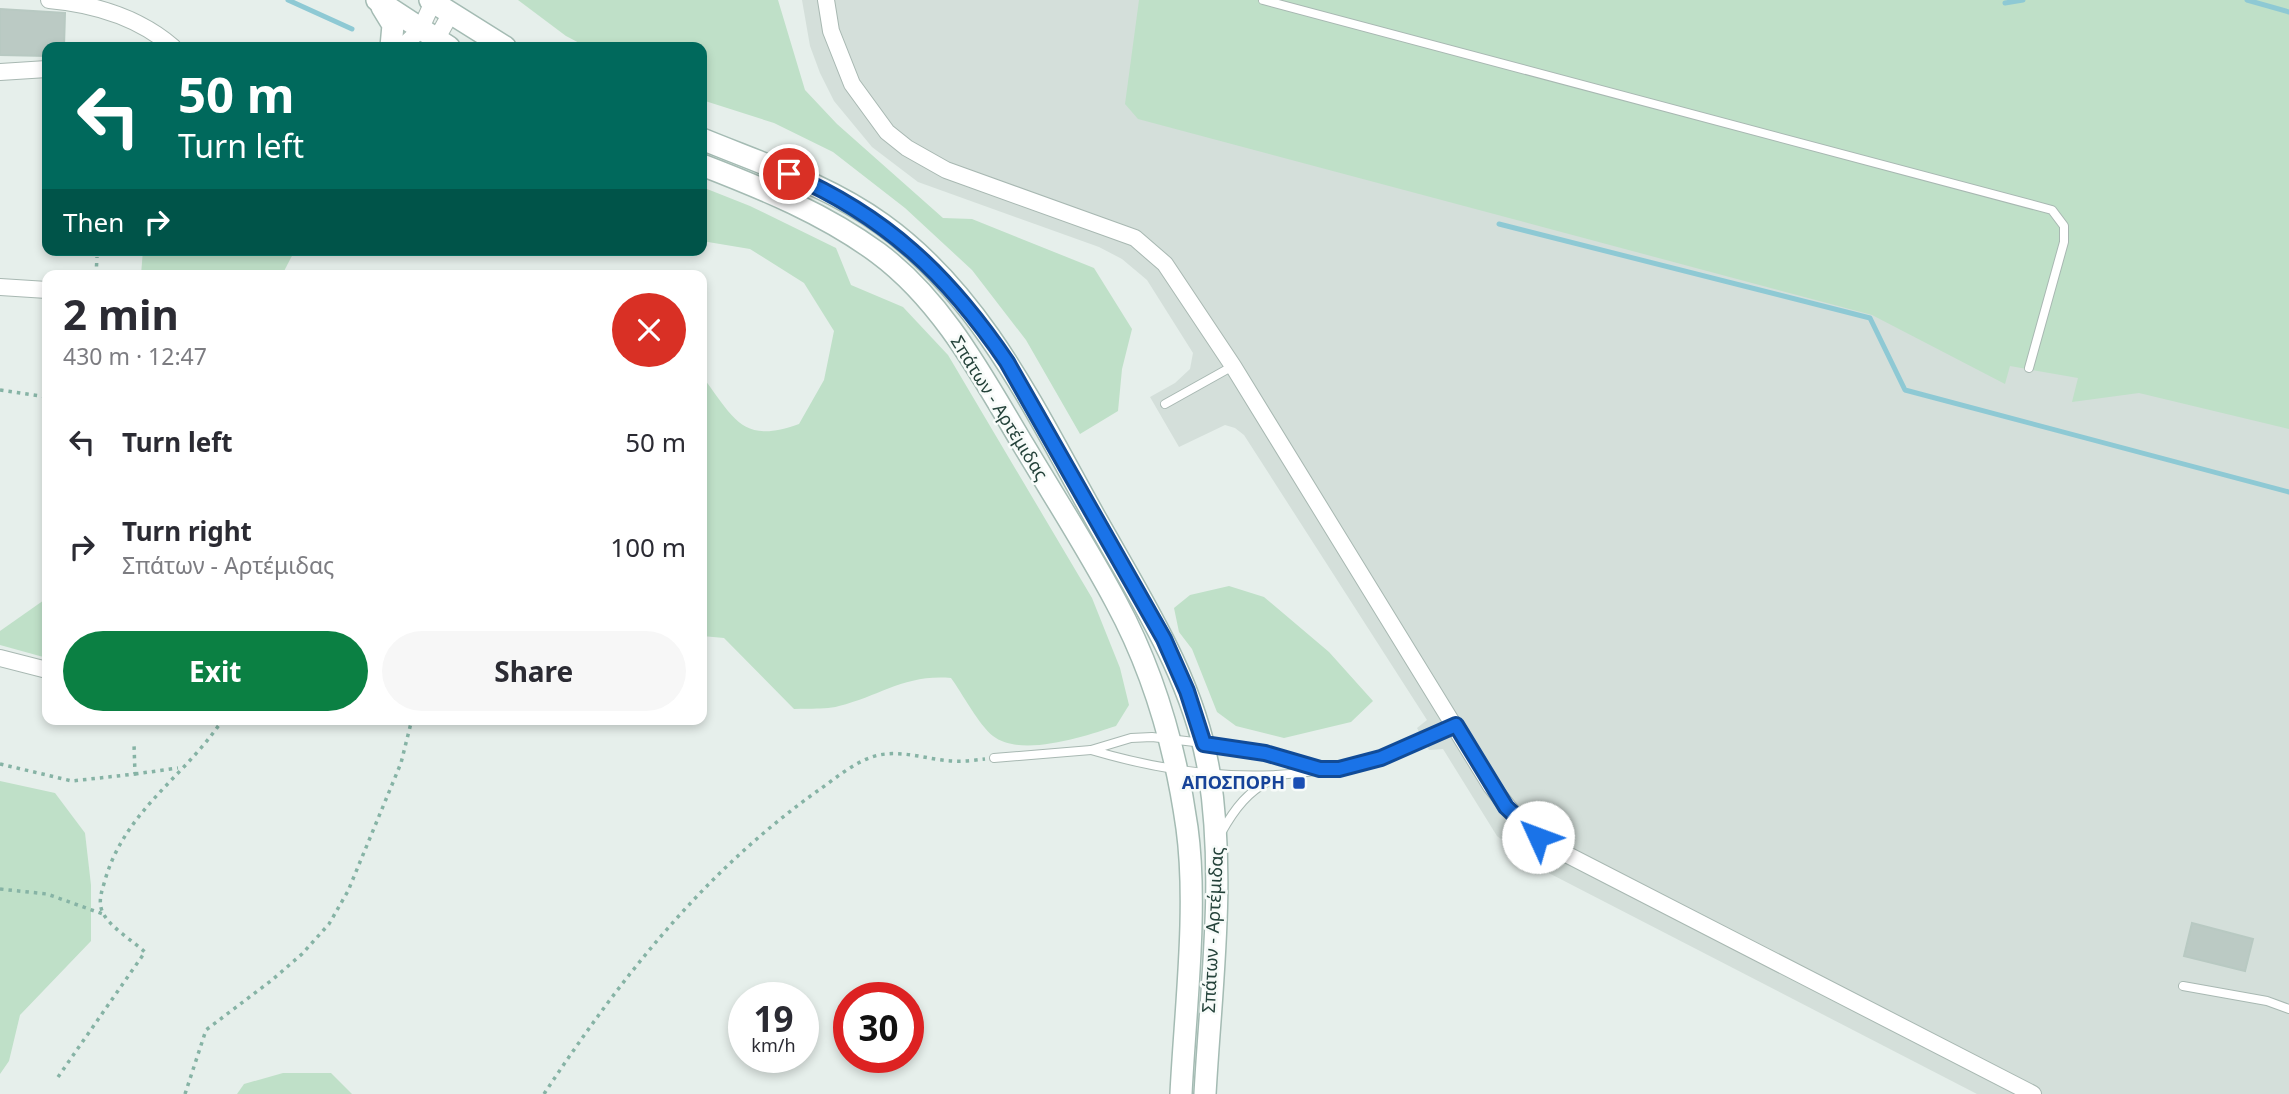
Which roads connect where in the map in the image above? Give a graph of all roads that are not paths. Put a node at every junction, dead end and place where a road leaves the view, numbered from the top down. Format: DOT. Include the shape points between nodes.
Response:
graph roads {
  1 [pos="49,0"];
  2 [pos="376,0"];
  3 [pos="826,0"];
  4 [pos="1263,0"];
  5 [pos="431,1"];
  6 [pos="451,13"];
  7 [pos="435,41"];
  8 [pos="167,42"];
  9 [pos="391,42"];
  10 [pos="497,42"];
  11 [pos="42,69"];
  12 [pos="0,72"];
  13 [pos="707,141"];
  14 [pos="707,167"];
  15 [pos="0,287"];
  16 [pos="42,290"];
  17 [pos="1233,366"];
  18 [pos="2029,368"];
  19 [pos="1165,404"];
  20 [pos="0,658"];
  21 [pos="42,669"];
  22 [pos="1456,725"];
  23 [pos="1170,739"];
  24 [pos="1204,744"];
  25 [pos="1090,750"];
  26 [pos="994,758"];
  27 [pos="1177,768"];
  28 [pos="1320,769"];
  29 [pos="1209,773"];
  30 [pos="1277,776"];
  31 [pos="1218,839"];
  32 [pos="2183,986"];
  33 [pos="2289,1009"];
  34 [pos="1181,1094"];
  35 [pos="1205,1094"];
  36 [pos="2033,1094"];
  1 -- 8 [label="street" via="82,3 124,17"];
  2 -- 7 [label="main road"];
  2 -- 9 [label="main road" via="393,24"];
  3 -- 17 [label="street" via="839,58 869,111 887,132 946,170 1135,238 1165,264"];
  4 -- 18 [label="lane" via="2052,210 2064,226 2064,242"];
  5 -- 6 [label="main road"];
  5 -- 7 [label="street"];
  6 -- 7 [label="street"];
  6 -- 10 [label="main road"];
  11 -- 12 [label="street"];
  13 -- 24 [label="main road, Σπάτων - Αρτέμιδας" via="827,191 882,224 956,292 1007,362 1164,639"];
  14 -- 23 [label="main road, Σπάτων - Αρτέμιδας" via="829,220 880,254 932,305 975,365 1116,602"];
  15 -- 16 [label="street"];
  17 -- 19 [label="lane"];
  17 -- 22 [label="street"];
  20 -- 21 [label="street"];
  22 -- 28 [label="lane" via="1381,758"];
  22 -- 36 [label="street" via="1506,807 1538,837"];
  23 -- 24 [label="lane"];
  23 -- 25 [label="lane" via="1131,738"];
  23 -- 27 [label="main road, Σπάτων - Αρτέμιδας"];
  24 -- 28 [label="lane" via="1265,753"];
  24 -- 29 [label="main road, Σπάτων - Αρτέμιδας"];
  25 -- 26 [label="lane"];
  25 -- 27 [label="lane"];
  27 -- 29 [label="lane"];
  27 -- 34 [label="main road, Σπάτων - Αρτέμιδας" via="1188,832 1190,911"];
  28 -- 30 [label="lane"];
  29 -- 30 [label="lane"];
  29 -- 31 [label="main road, Σπάτων - Αρτέμιδας"];
  30 -- 31 [label="lane" via="1242,800"];
  31 -- 35 [label="main road, Σπάτων - Αρτέμιδας"];
  32 -- 33 [label="lane"];
}
